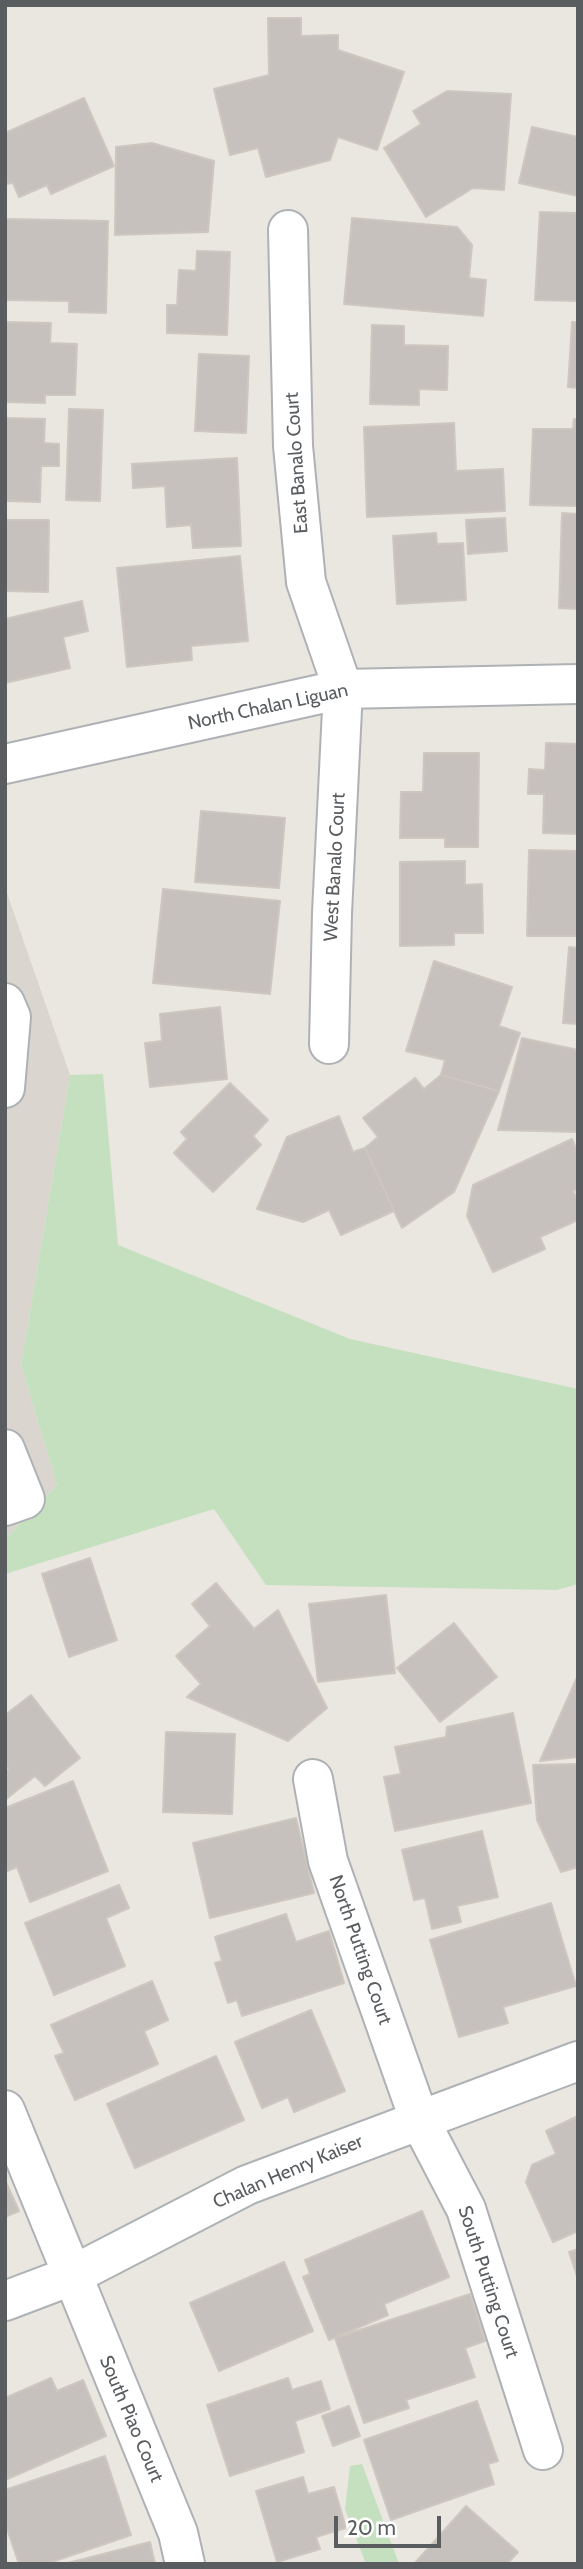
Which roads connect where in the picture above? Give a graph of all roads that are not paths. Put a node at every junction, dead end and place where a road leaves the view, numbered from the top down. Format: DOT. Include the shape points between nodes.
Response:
graph roads {
  1 [pos="288,230"];
  2 [pos="578,684"];
  3 [pos="344,690"];
  4 [pos="5,764"];
  5 [pos="5,1003"];
  6 [pos="328,1044"];
  7 [pos="5,1088"];
  8 [pos="5,1449"];
  9 [pos="5,1506"];
  10 [pos="313,1779"];
  11 [pos="578,2061"];
  12 [pos="5,2110"];
  13 [pos="419,2119"];
  14 [pos="71,2276"];
  15 [pos="5,2301"];
  16 [pos="543,2450"];
  17 [pos="185,2564"];
  1 -- 3 [label="street, East Banalo Court" via="293,446 306,582"];
  2 -- 3 [label="street, North Chalan Liguan"];
  3 -- 4 [label="street, North Chalan Liguan"];
  3 -- 6 [label="street, West Banalo Court"];
  5 -- 7 [label="street" via="10,1017"];
  8 -- 9 [label="street" via="25,1499"];
  10 -- 13 [label="street, North Putting Court" via="328,1861"];
  11 -- 13 [label="street, Chalan Henry Kaiser"];
  12 -- 14 [label="street, South Piao Court"];
  13 -- 14 [label="street, Chalan Henry Kaiser" via="247,2185"];
  13 -- 16 [label="street, South Putting Court" via="466,2209"];
  14 -- 15 [label="street, Chalan Henry Kaiser"];
  14 -- 17 [label="street, South Piao Court" via="178,2533"];
}
